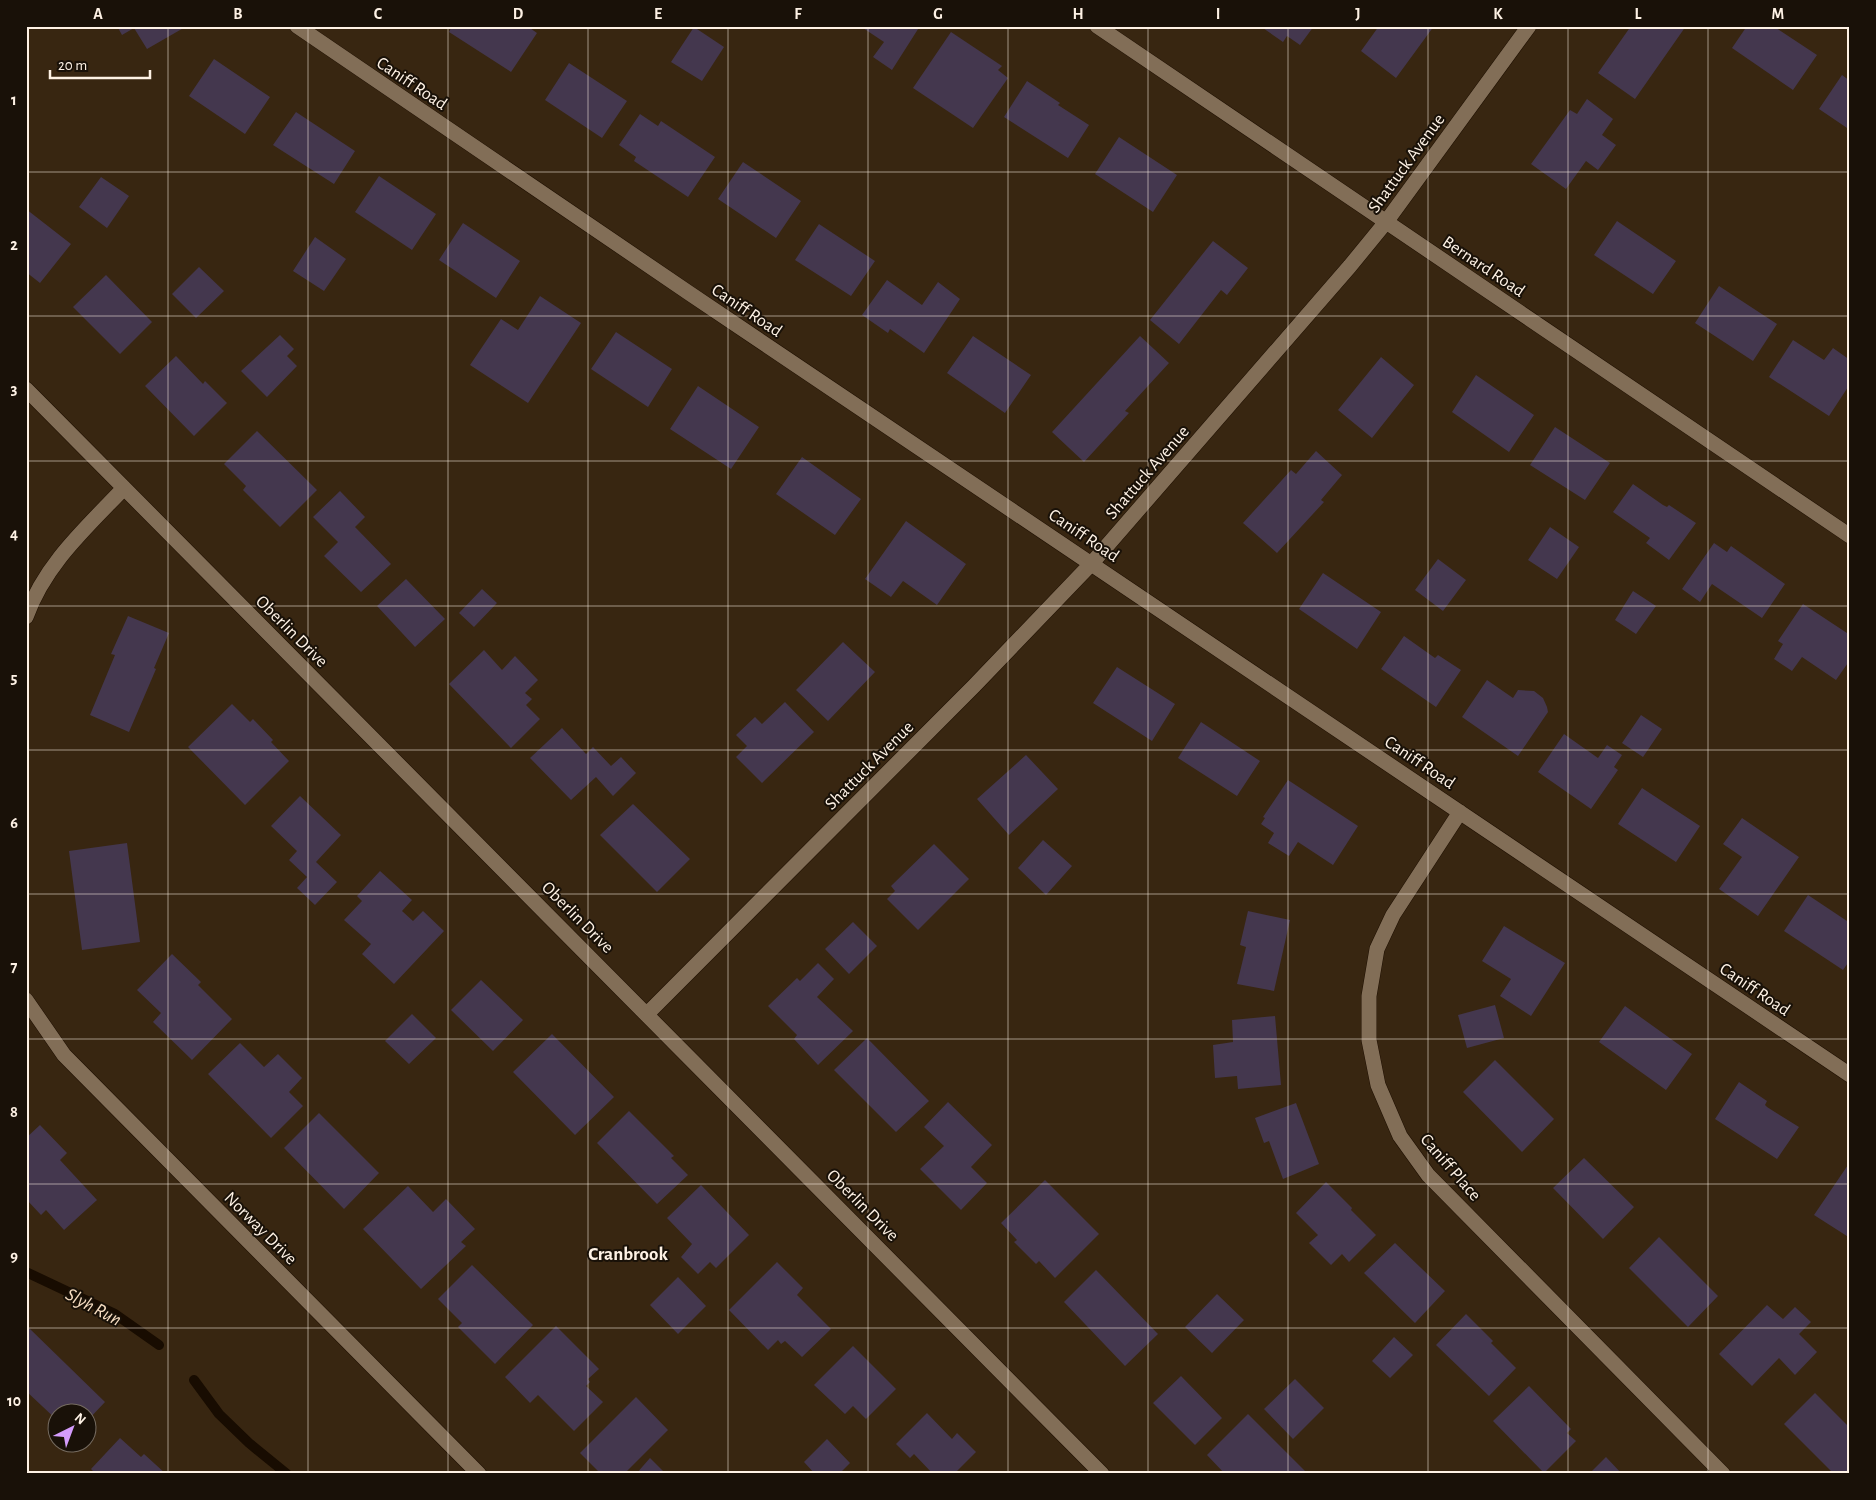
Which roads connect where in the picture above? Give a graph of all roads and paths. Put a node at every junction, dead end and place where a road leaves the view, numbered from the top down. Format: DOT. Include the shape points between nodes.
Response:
graph roads {
  1 [pos="297,26"];
  2 [pos="1097,26"];
  3 [pos="1529,26"];
  4 [pos="1386,222"];
  5 [pos="26,389"];
  6 [pos="124,488"];
  7 [pos="1850,536"];
  8 [pos="1092,564"];
  9 [pos="26,617"];
  10 [pos="1460,812"];
  11 [pos="26,1000"];
  12 [pos="647,1014"];
  13 [pos="1850,1075"];
  14 [pos="479,1474"];
  15 [pos="1102,1474"];
  16 [pos="1723,1474"];
  1 -- 8 [label="street, Caniff Road"];
  2 -- 4 [label="street, Bernard Road"];
  3 -- 4 [label="street, Shattuck Avenue"];
  4 -- 7 [label="street, Bernard Road"];
  4 -- 8 [label="street, Shattuck Avenue"];
  5 -- 6 [label="street, Oberlin Drive"];
  6 -- 9 [label="street" via="45,576"];
  6 -- 12 [label="street, Oberlin Drive"];
  8 -- 10 [label="street, Caniff Road"];
  8 -- 12 [label="street, Shattuck Avenue"];
  10 -- 13 [label="street, Caniff Road"];
  10 -- 16 [label="street, Caniff Place" via="1393,915 1377,949 1369,996 1369,1032 1378,1086 1400,1136 1428,1175"];
  11 -- 14 [label="street, Norway Drive" via="64,1056"];
  12 -- 15 [label="street, Oberlin Drive"];
}
